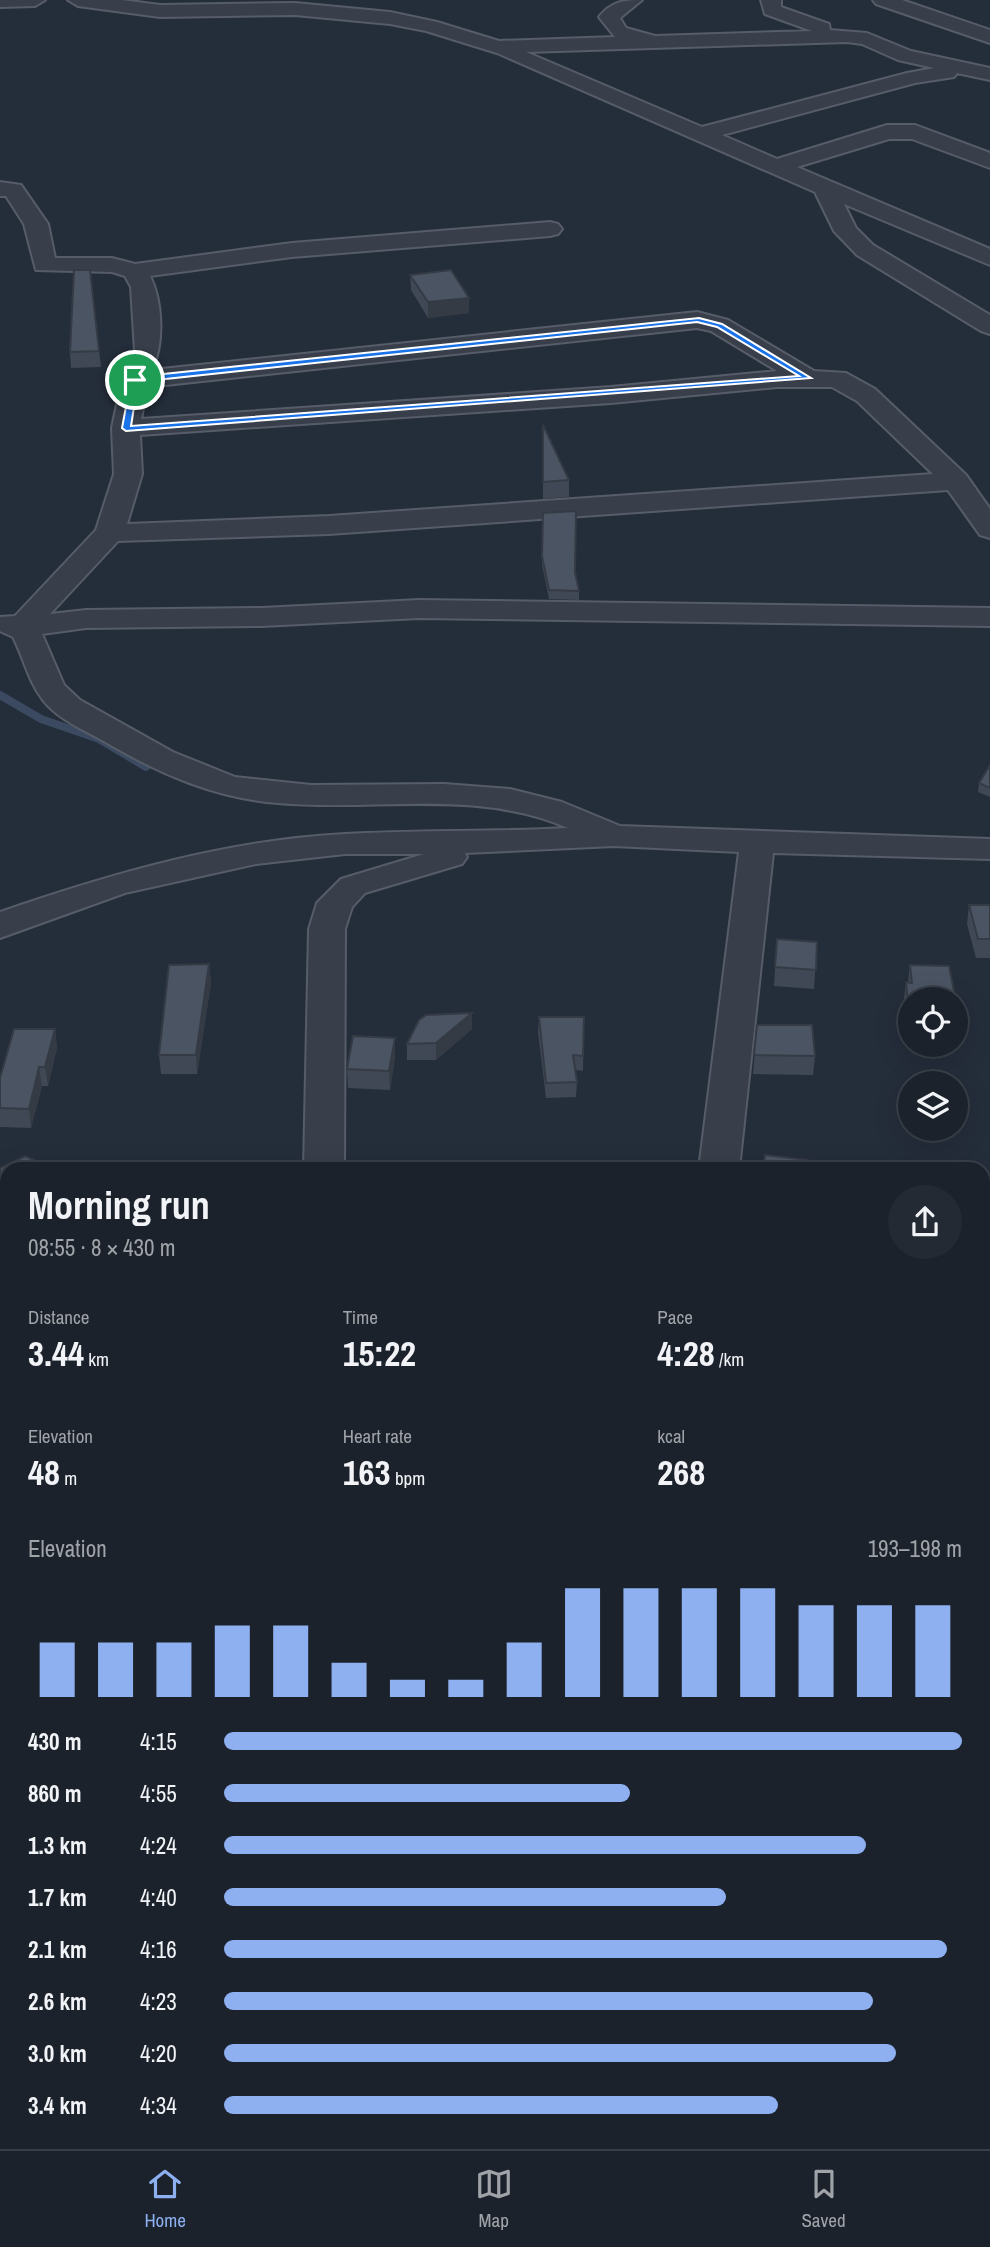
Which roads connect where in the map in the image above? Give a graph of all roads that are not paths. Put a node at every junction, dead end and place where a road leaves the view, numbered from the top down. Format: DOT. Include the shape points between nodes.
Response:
graph roads {
  1 [pos="35,0"];
  2 [pos="78,0"];
  3 [pos="632,0"];
  4 [pos="771,0"];
  5 [pos="883,0"];
  6 [pos="0,1"];
  7 [pos="287,4"];
  8 [pos="414,6"];
  9 [pos="390,18"];
  10 [pos="847,36"];
  11 [pos="990,37"];
  12 [pos="656,43"];
  13 [pos="498,47"];
  14 [pos="985,72"];
  15 [pos="701,134"];
  16 [pos="990,161"];
  17 [pos="777,166"];
  18 [pos="824,186"];
  19 [pos="0,188"];
  20 [pos="550,229"];
  21 [pos="990,258"];
  22 [pos="135,271"];
  23 [pos="990,327"];
  24 [pos="807,378"];
  25 [pos="135,380"];
  26 [pos="126,428"];
  27 [pos="956,481"];
  28 [pos="990,529"];
  29 [pos="110,533"];
  30 [pos="0,597"];
  31 [pos="990,617"];
  32 [pos="11,624"];
  33 [pos="614,836"];
  34 [pos="532,840"];
  35 [pos="757,842"];
  36 [pos="990,849"];
  37 [pos="0,927"];
  38 [pos="324,1162"];
  39 [pos="720,1162"];
  1 -- 6 [label="street"];
  2 -- 7 [label="street" via="160,11"];
  3 -- 12 [label="street" via="609,17 619,32"];
  4 -- 10 [label="street" via="772,10"];
  5 -- 11 [label="street"];
  7 -- 9 [label="street"];
  8 -- 9 [label="street"];
  9 -- 13 [label="street"];
  10 -- 12 [label="street"];
  10 -- 14 [label="street" via="867,39 905,56"];
  12 -- 13 [label="street"];
  13 -- 15 [label="street"];
  14 -- 15 [label="street" via="914,77"];
  15 -- 17 [label="street"];
  16 -- 17 [label="street" via="915,132 887,132"];
  17 -- 18 [label="street"];
  18 -- 21 [label="street"];
  18 -- 23 [label="street" via="846,231 865,250"];
  19 -- 22 [label="street" via="13,190 36,224 45,265 112,265"];
  20 -- 22 [label="street" via="292,250"];
  22 -- 25 [label="street" via="143,287 148,351"];
  24 -- 25 [label="street" via="719,326 697,320"];
  24 -- 26 [label="street"];
  24 -- 27 [label="street" via="837,379 866,395"];
  25 -- 26 [label="street"];
  26 -- 29 [label="street" via="128,474"];
  27 -- 28 [label="street"];
  27 -- 29 [label="street" via="329,525"];
  29 -- 32 [label="street"];
  30 -- 32 [label="street" via="11,607"];
  31 -- 32 [label="street" via="419,609"];
  32 -- 33 [label="street" via="34,641 41,672 57,697 147,752 202,777 244,789 307,795 511,799 571,816"];
  33 -- 34 [label="street"];
  33 -- 35 [label="street"];
  34 -- 37 [label="street" via="345,845 256,854 116,884"];
  34 -- 38 [label="street" via="401,870 353,886 335,903 327,929"];
  35 -- 36 [label="street"];
  35 -- 39 [label="street"];
}
